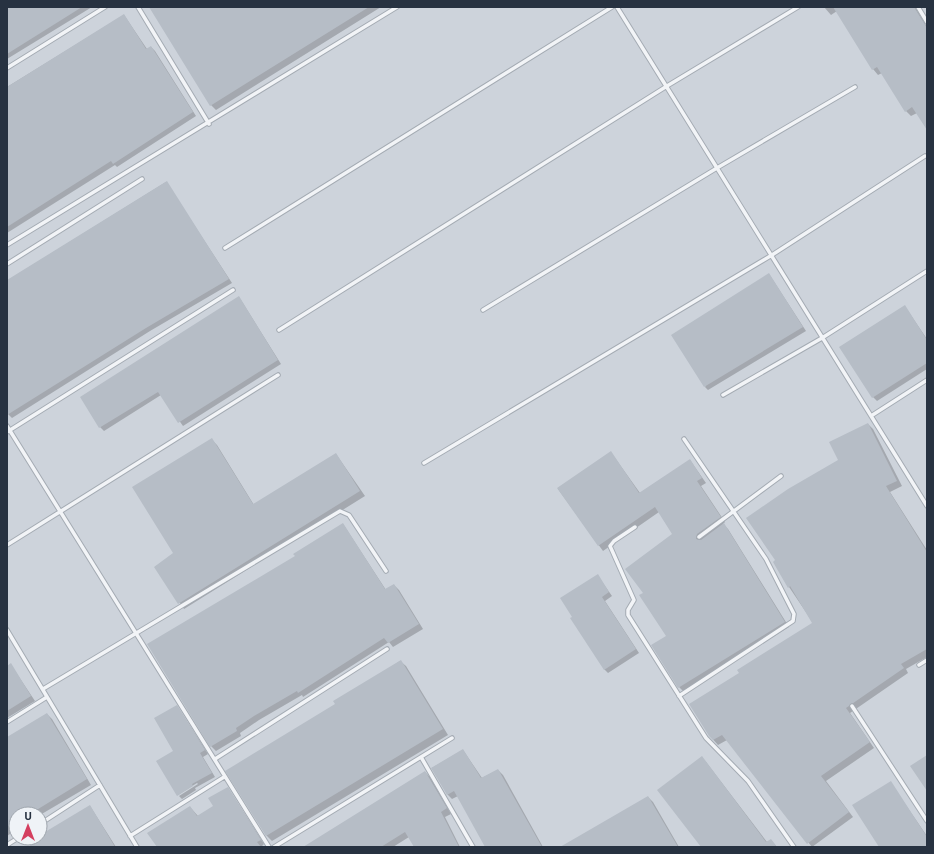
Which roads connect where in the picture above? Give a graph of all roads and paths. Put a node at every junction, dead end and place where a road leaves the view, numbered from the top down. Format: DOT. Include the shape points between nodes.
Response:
graph roads {
  1 [pos="105,7"];
  2 [pos="138,7"];
  3 [pos="397,7"];
  4 [pos="612,7"];
  5 [pos="617,7"];
  6 [pos="798,7"];
  7 [pos="918,7"];
  8 [pos="927,22"];
  9 [pos="7,68"];
  10 [pos="667,86"];
  11 [pos="854,87"];
  12 [pos="208,124"];
  13 [pos="925,156"];
  14 [pos="717,168"];
  15 [pos="142,179"];
  16 [pos="7,245"];
  17 [pos="225,248"];
  18 [pos="772,255"];
  19 [pos="7,264"];
  20 [pos="927,271"];
  21 [pos="233,290"];
  22 [pos="483,310"];
  23 [pos="279,330"];
  24 [pos="822,338"];
  25 [pos="278,375"];
  26 [pos="927,380"];
  27 [pos="723,394"];
  28 [pos="871,416"];
  29 [pos="7,426"];
  30 [pos="9,431"];
  31 [pos="684,439"];
  32 [pos="424,463"];
  33 [pos="781,476"];
  34 [pos="927,506"];
  35 [pos="61,511"];
  36 [pos="733,511"];
  37 [pos="635,527"];
  38 [pos="699,537"];
  39 [pos="7,545"];
  40 [pos="386,571"];
  41 [pos="7,630"];
  42 [pos="136,632"];
  43 [pos="387,649"];
  44 [pos="927,660"];
  45 [pos="919,665"];
  46 [pos="43,689"];
  47 [pos="679,696"];
  48 [pos="47,697"];
  49 [pos="852,706"];
  50 [pos="7,722"];
  51 [pos="452,738"];
  52 [pos="421,757"];
  53 [pos="215,759"];
  54 [pos="224,777"];
  55 [pos="100,785"];
  56 [pos="48,819"];
  57 [pos="927,821"];
  58 [pos="130,836"];
  59 [pos="137,847"];
  60 [pos="269,847"];
  61 [pos="274,847"];
  62 [pos="473,847"];
  63 [pos="794,847"];
  1 -- 9 [label="lane"];
  2 -- 12 [label="lane"];
  3 -- 12 [label="lane"];
  4 -- 17 [label="lane"];
  5 -- 10 [label="lane"];
  6 -- 10 [label="lane"];
  7 -- 8 [label="lane"];
  10 -- 14 [label="lane"];
  10 -- 23 [label="lane"];
  11 -- 14 [label="lane"];
  12 -- 16 [label="lane"];
  13 -- 18 [label="lane"];
  14 -- 18 [label="lane"];
  14 -- 22 [label="lane"];
  15 -- 19 [label="lane"];
  18 -- 24 [label="lane"];
  18 -- 32 [label="lane"];
  20 -- 24 [label="lane"];
  21 -- 30 [label="lane"];
  24 -- 27 [label="lane"];
  24 -- 28 [label="lane"];
  25 -- 35 [label="lane"];
  26 -- 28 [label="lane"];
  28 -- 34 [label="lane"];
  29 -- 30 [label="lane"];
  30 -- 35 [label="lane"];
  31 -- 36 [label="lane"];
  33 -- 36 [label="lane"];
  35 -- 39 [label="lane"];
  35 -- 42 [label="lane"];
  36 -- 38 [label="lane"];
  36 -- 47 [label="lane" via="769,566 794,614 793,621"];
  37 -- 47 [label="lane" via="610,546 634,600 628,615"];
  40 -- 42 [label="lane" via="349,515 340,511"];
  41 -- 46 [label="lane"];
  42 -- 46 [label="lane"];
  42 -- 53 [label="lane"];
  43 -- 53 [label="lane"];
  44 -- 45 [label="lane"];
  46 -- 48 [label="lane"];
  47 -- 63 [label="lane" via="706,738 748,780"];
  48 -- 50 [label="lane"];
  48 -- 55 [label="lane"];
  49 -- 57 [label="lane"];
  51 -- 52 [label="lane"];
  52 -- 61 [label="lane"];
  52 -- 62 [label="lane"];
  53 -- 54 [label="lane"];
  54 -- 58 [label="lane"];
  54 -- 60 [label="lane"];
  55 -- 56 [label="lane"];
  55 -- 58 [label="lane"];
  58 -- 59 [label="lane"];
}
